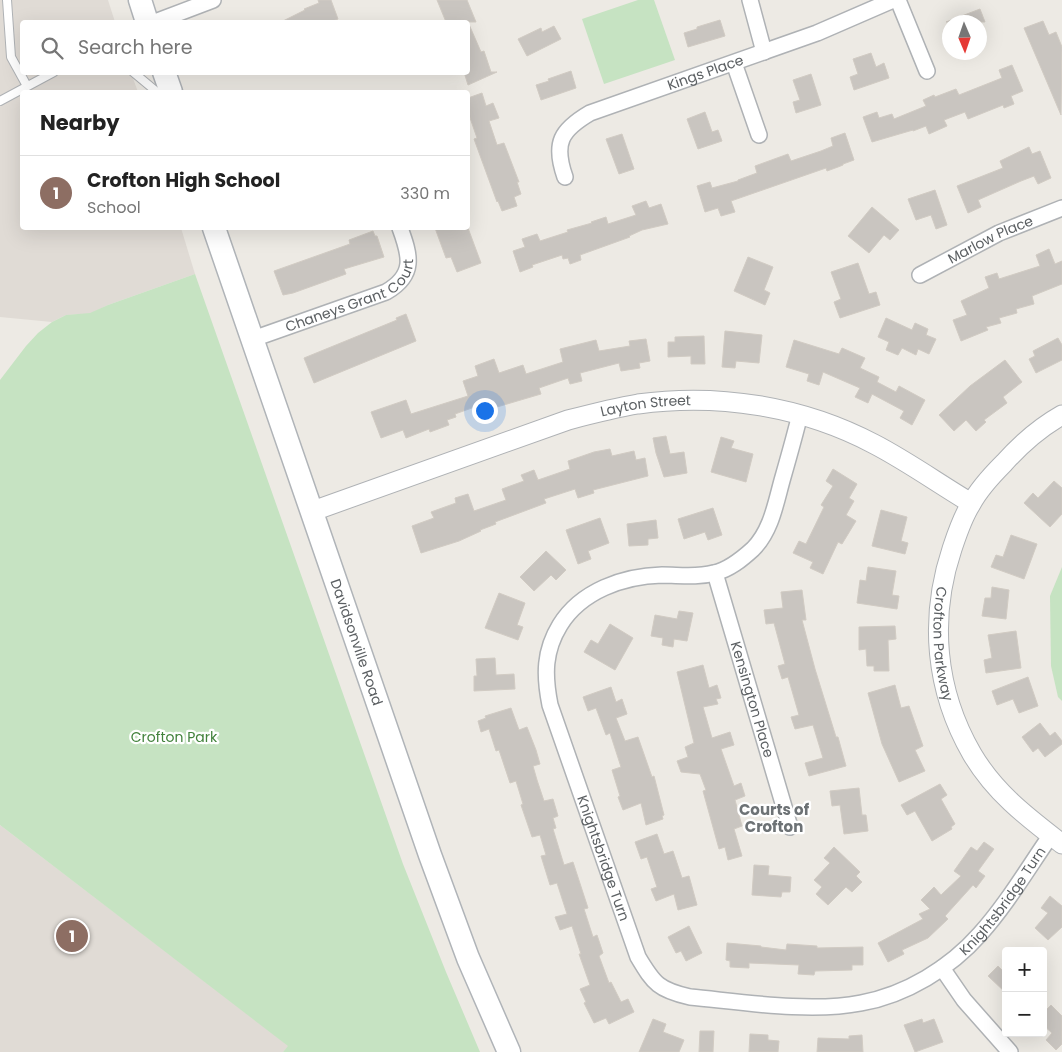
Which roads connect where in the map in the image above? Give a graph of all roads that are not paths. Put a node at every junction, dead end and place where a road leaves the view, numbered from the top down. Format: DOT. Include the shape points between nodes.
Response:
graph roads {
  1 [pos="7,0"];
  2 [pos="140,0"];
  3 [pos="213,0"];
  4 [pos="750,0"];
  5 [pos="893,0"];
  6 [pos="898,0"];
  7 [pos="147,20"];
  8 [pos="160,20"];
  9 [pos="764,52"];
  10 [pos="734,63"];
  11 [pos="927,71"];
  12 [pos="20,73"];
  13 [pos="21,75"];
  14 [pos="48,75"];
  15 [pos="137,75"];
  16 [pos="165,75"];
  17 [pos="27,86"];
  18 [pos="155,90"];
  19 [pos="170,90"];
  20 [pos="0,101"];
  21 [pos="760,135"];
  22 [pos="565,177"];
  23 [pos="1062,208"];
  24 [pos="215,230"];
  25 [pos="401,230"];
  26 [pos="920,275"];
  27 [pos="253,339"];
  28 [pos="800,414"];
  29 [pos="1062,415"];
  30 [pos="971,504"];
  31 [pos="313,510"];
  32 [pos="716,573"];
  33 [pos="790,827"];
  34 [pos="1056,839"];
  35 [pos="942,968"];
  36 [pos="509,1052"];
  37 [pos="1010,1052"];
  1 -- 12 [label="lane" via="11,57"];
  2 -- 7 [label="main road"];
  3 -- 8 [label="street"];
  4 -- 9 [label="street"];
  5 -- 9 [label="street, Kings Place" via="831,28"];
  6 -- 11 [label="street"];
  9 -- 10 [label="street, Kings Place"];
  10 -- 21 [label="street"];
  10 -- 22 [label="street, Kings Place" via="590,113 575,122 561,140 559,162"];
  13 -- 17 [label="lane"];
  14 -- 17 [label="lane"];
  15 -- 18 [label="lane"];
  16 -- 19 [label="main road"];
  17 -- 20 [label="lane"];
  23 -- 26 [label="street, Marlow Place" via="999,233"];
  24 -- 27 [label="main road, Davidsonville Road"];
  25 -- 27 [label="street, Chaneys Grant Court" via="409,262 397,286"];
  27 -- 31 [label="main road, Davidsonville Road"];
  28 -- 30 [label="street, Layton Street" via="874,444"];
  28 -- 31 [label="street, Layton Street" via="728,400 638,404 601,411"];
  28 -- 32 [label="street, Knightsbridge Turn" via="772,518 764,535 743,558"];
  29 -- 30 [label="street, Crofton Parkway" via="1015,450"];
  30 -- 34 [label="street, Crofton Parkway" via="957,534 938,605 939,650 945,688 956,722 987,776 1022,814"];
  31 -- 36 [label="main road, Davidsonville Road" via="430,855 468,958"];
  32 -- 33 [label="street, Kensington Place"];
  32 -- 35 [label="street, Knightsbridge Turn" via="659,575 626,580 603,588 581,600 551,639 545,681 550,705 638,957 659,987 673,993 799,1006 860,1004 884,998"];
  34 -- 35 [label="street, Knightsbridge Turn" via="980,934"];
  35 -- 37 [label="street" via="964,1000"];
}
